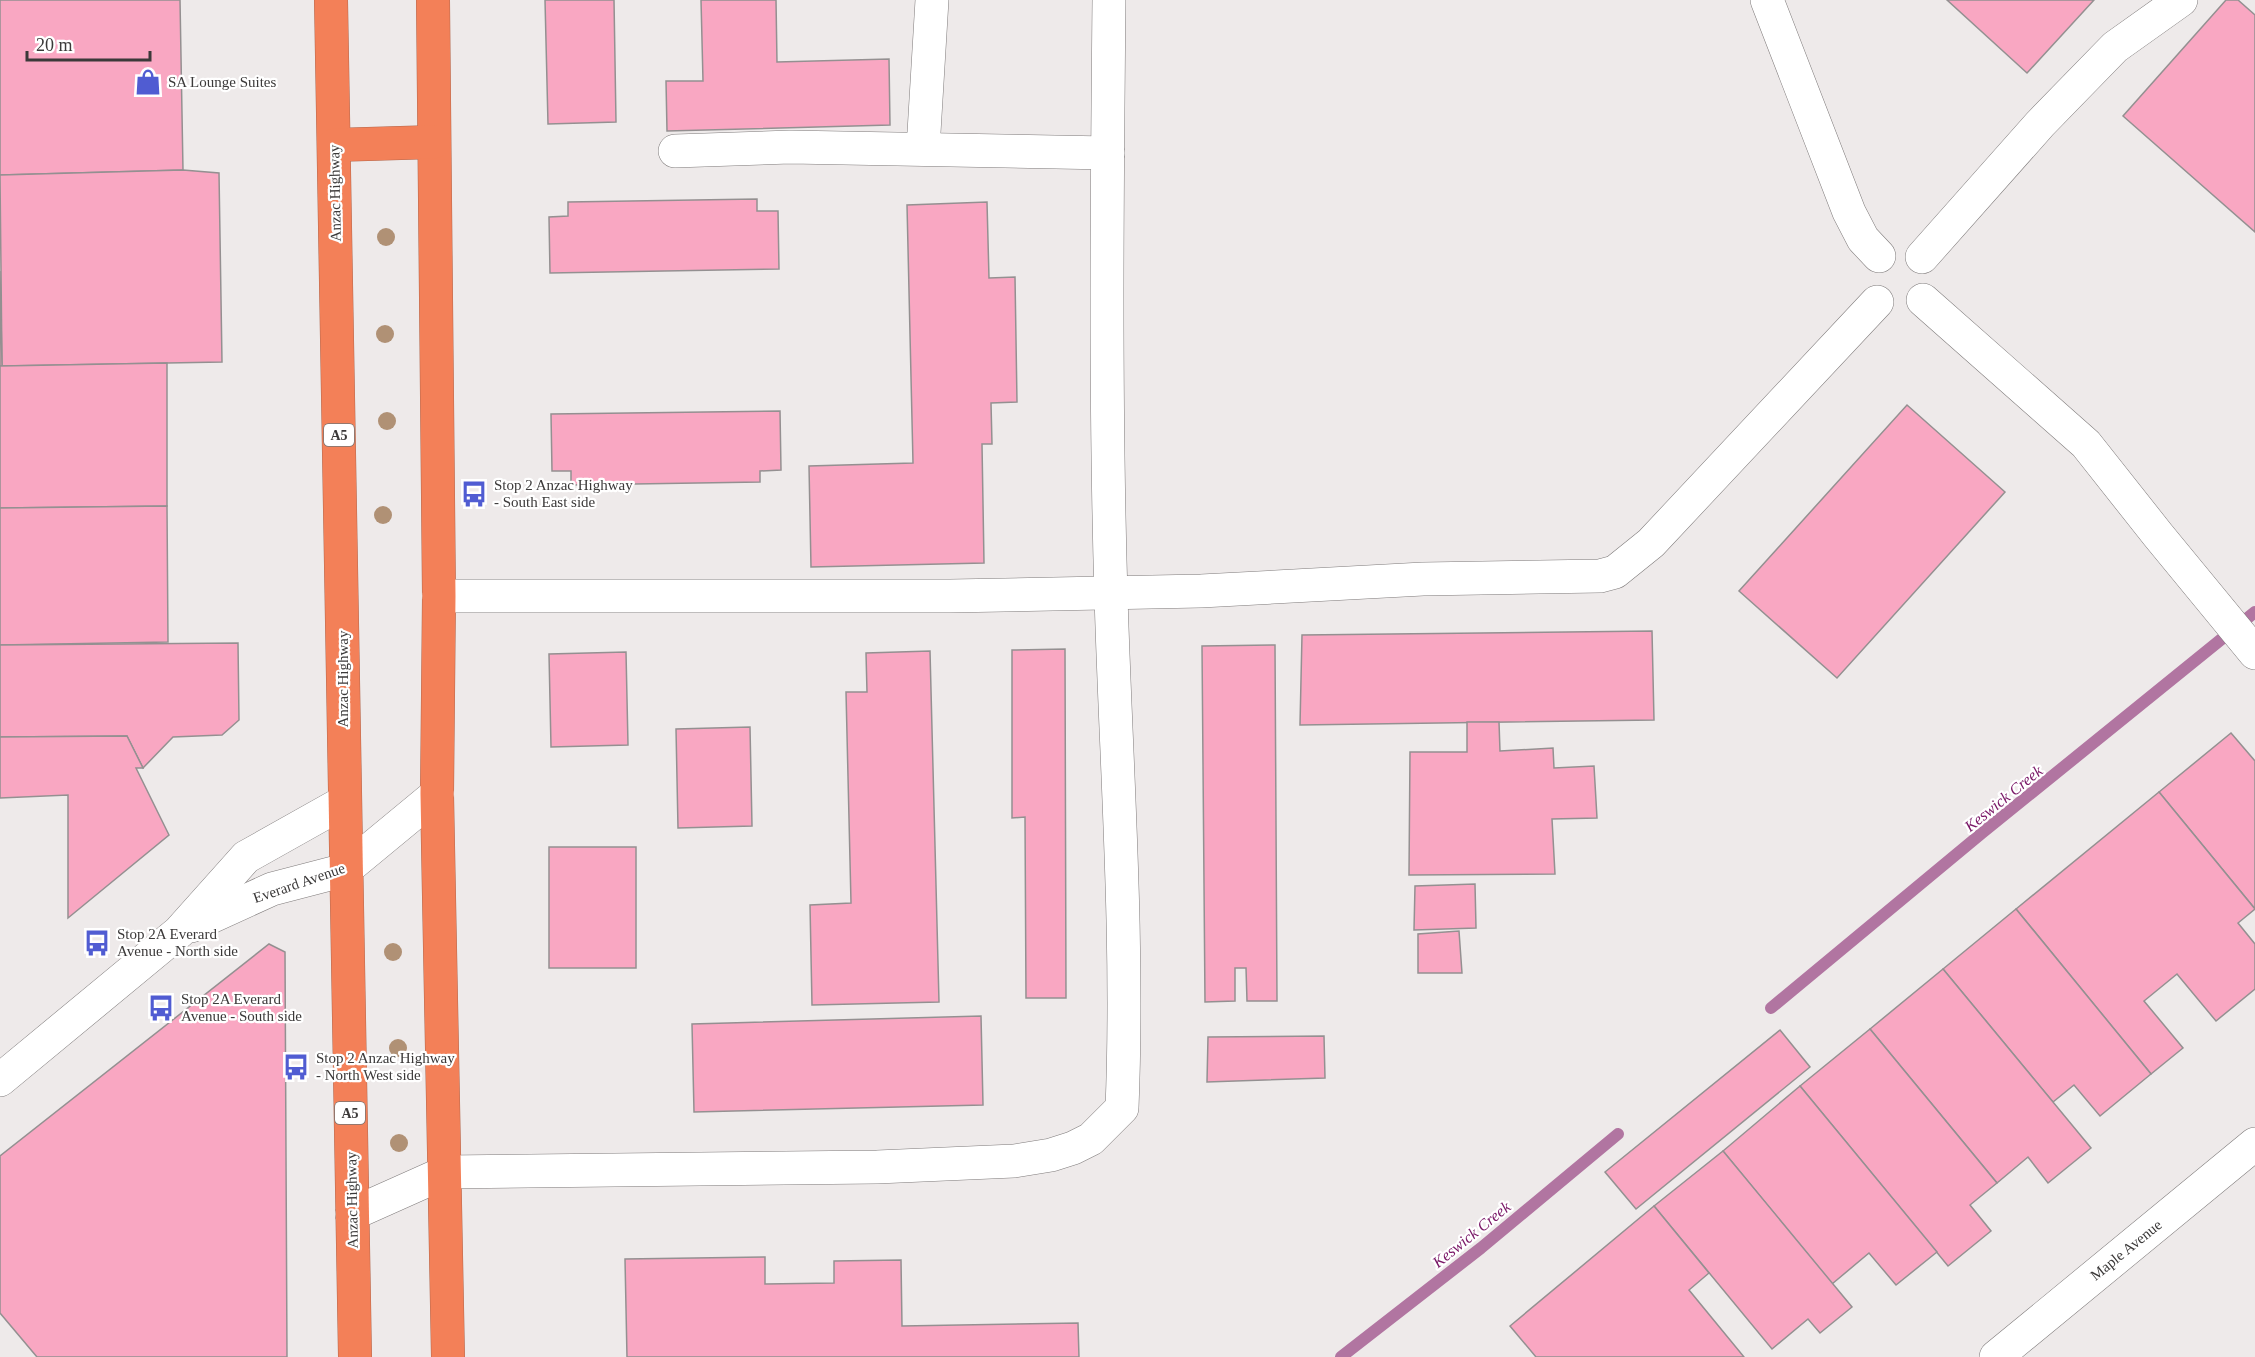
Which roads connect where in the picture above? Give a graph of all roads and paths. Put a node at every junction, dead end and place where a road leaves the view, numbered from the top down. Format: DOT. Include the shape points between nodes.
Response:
graph roads {
  1 [pos="331,0"];
  2 [pos="433,0"];
  3 [pos="932,0"];
  4 [pos="1109,0"];
  5 [pos="1767,0"];
  6 [pos="2181,0"];
  7 [pos="434,142"];
  8 [pos="334,145"];
  9 [pos="923,149"];
  10 [pos="675,151"];
  11 [pos="1108,153"];
  12 [pos="1879,256"];
  13 [pos="1922,257"];
  14 [pos="1923,300"];
  15 [pos="1877,302"];
  16 [pos="1110,593"];
  17 [pos="439,596"];
  18 [pos="2252,650"];
  19 [pos="437,794"];
  20 [pos="344,802"];
  21 [pos="345,870"];
  22 [pos="179,932"];
  23 [pos="0,1080"];
  24 [pos="2255,1144"];
  25 [pos="446,1172"];
  26 [pos="352,1214"];
  27 [pos="355,1357"];
  28 [pos="448,1357"];
  29 [pos="1996,1357"];
  1 -- 8 [label="highway, Anzac Highway / A5"];
  2 -- 7 [label="highway"];
  3 -- 9 [label="street"];
  4 -- 11 [label="street"];
  5 -- 12 [label="street" via="1849,212 1863,239"];
  6 -- 13 [label="street" via="2115,47 2040,124"];
  7 -- 8 [label="highway"];
  7 -- 17 [label="highway"];
  8 -- 20 [label="highway, Anzac Highway / A5"];
  9 -- 10 [label="street" via="790,147"];
  9 -- 11 [label="street"];
  11 -- 16 [label="street"];
  12 -- 13 [label="street" via="1899,248"];
  12 -- 15 [label="street" via="1872,263 1868,278 1870,293"];
  13 -- 14 [label="street" via="1931,281"];
  14 -- 15 [label="street" via="1900,311"];
  14 -- 18 [label="street" via="2075,433"];
  15 -- 16 [label="street" via="1651,543 1614,572 1574,578 1423,579"];
  16 -- 17 [label="street" via="732,598"];
  16 -- 25 [label="street" via="1126,1027 1122,1108 1091,1139 1051,1155 1002,1161 877,1167"];
  17 -- 19 [label="highway"];
  19 -- 21 [label="street, Everard Avenue"];
  19 -- 25 [label="highway"];
  20 -- 21 [label="highway, Anzac Highway / A5"];
  20 -- 22 [label="street, Everard Avenue" via="246,857"];
  21 -- 22 [label="street, Everard Avenue" via="272,889"];
  21 -- 26 [label="highway, Anzac Highway / A5"];
  22 -- 23 [label="street, Everard Avenue"];
  24 -- 29 [label="street, Maple Avenue"];
  25 -- 26 [label="street"];
  25 -- 28 [label="highway"];
  26 -- 27 [label="highway, Anzac Highway / A5"];
}
